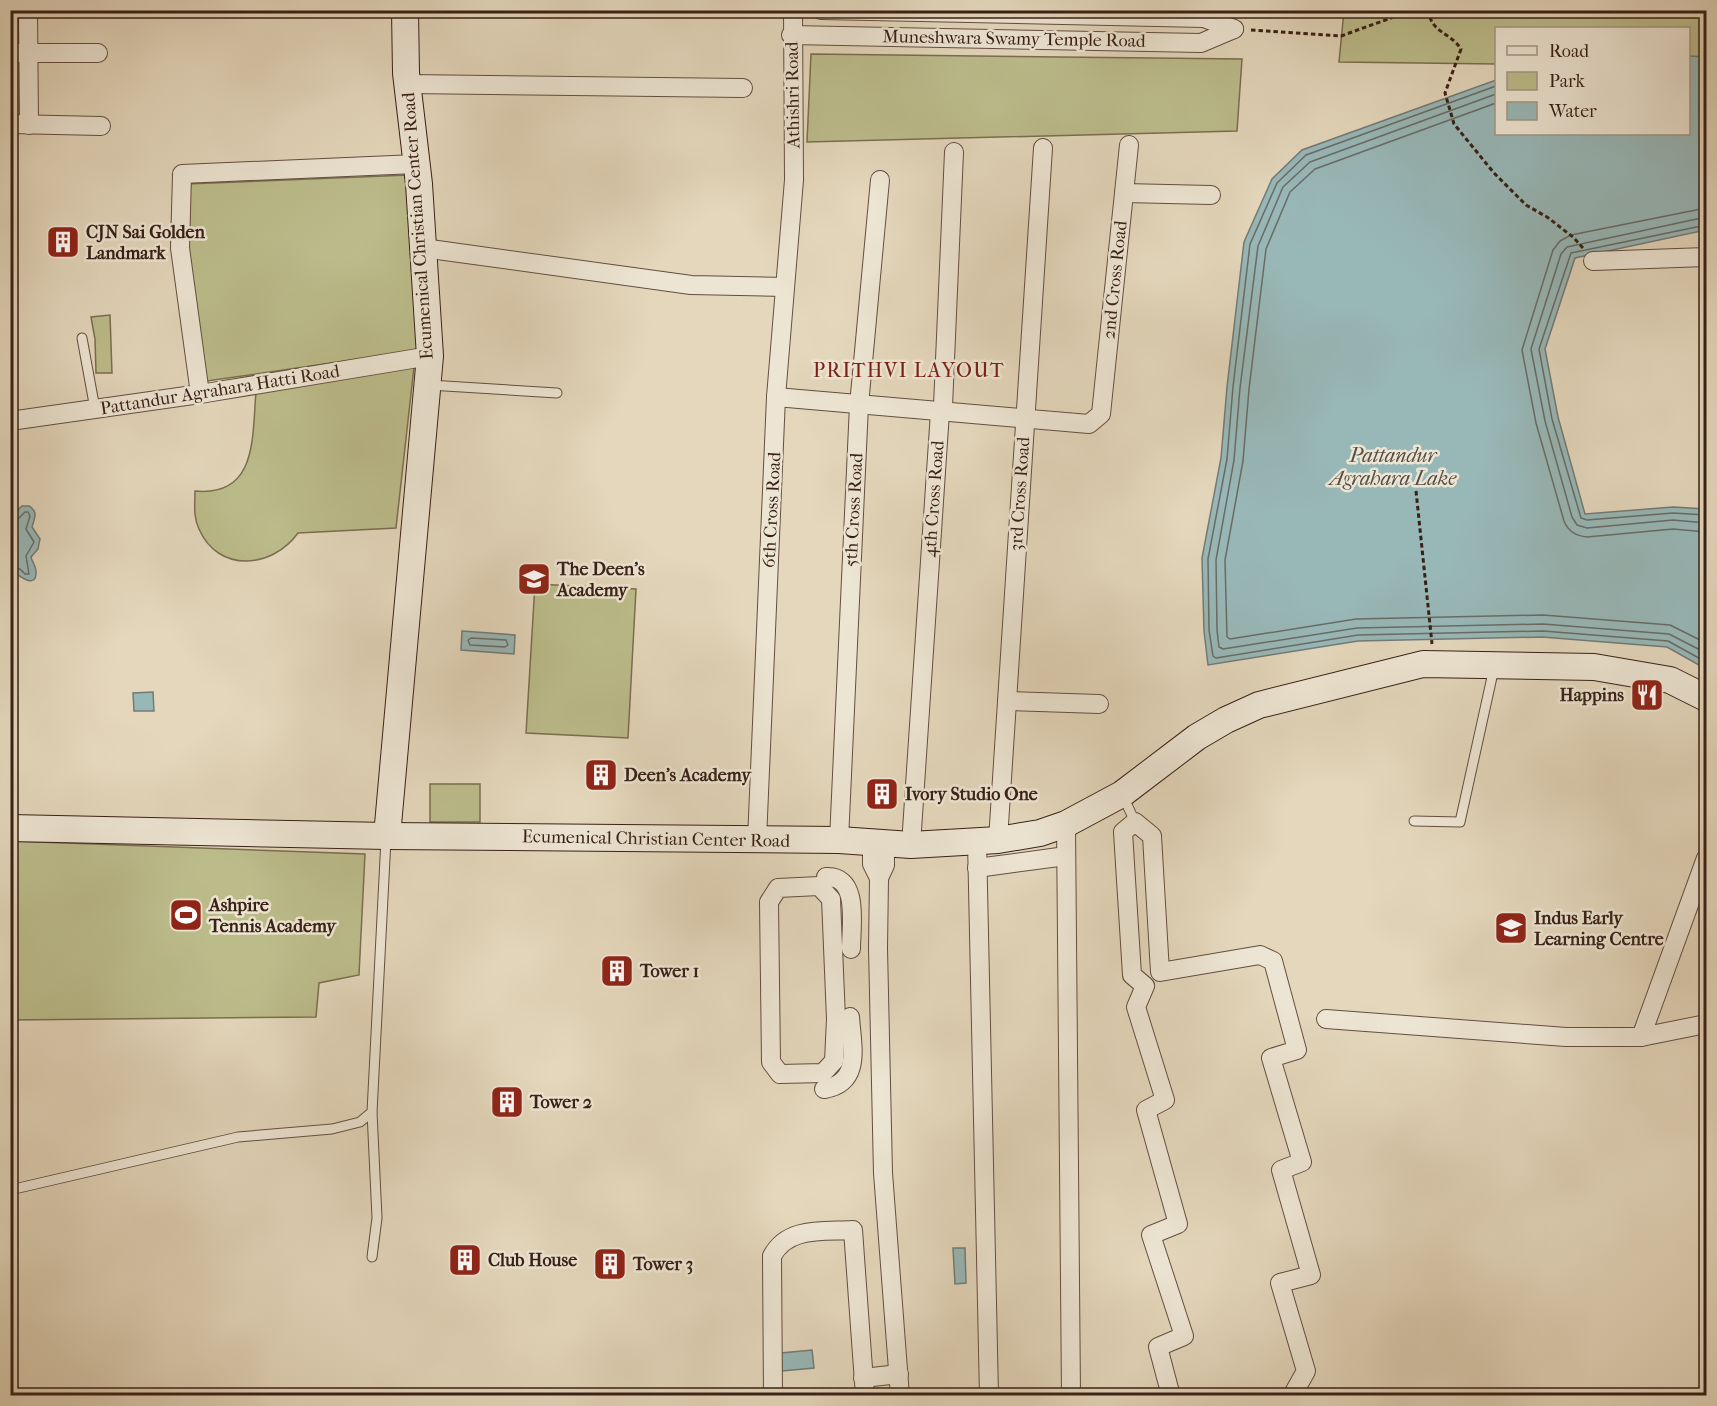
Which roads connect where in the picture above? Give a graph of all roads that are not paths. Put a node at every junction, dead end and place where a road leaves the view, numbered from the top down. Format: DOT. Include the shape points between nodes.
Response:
graph roads {
  1 [pos="28,10"];
  2 [pos="405,10"];
  3 [pos="793,10"];
  4 [pos="821,10"];
  5 [pos="791,35"];
  6 [pos="20,53"];
  7 [pos="98,53"];
  8 [pos="408,84"];
  9 [pos="743,88"];
  10 [pos="20,125"];
  11 [pos="101,126"];
  12 [pos="1129,145"];
  13 [pos="1043,148"];
  14 [pos="954,152"];
  15 [pos="416,164"];
  16 [pos="794,180"];
  17 [pos="880,180"];
  18 [pos="1124,193"];
  19 [pos="1211,195"];
  20 [pos="423,248"];
  21 [pos="1707,257"];
  22 [pos="1593,261"];
  23 [pos="785,287"];
  24 [pos="82,338"];
  25 [pos="430,356"];
  26 [pos="427,385"];
  27 [pos="557,393"];
  28 [pos="200,394"];
  29 [pos="776,397"];
  30 [pos="859,405"];
  31 [pos="95,410"];
  32 [pos="940,412"];
  33 [pos="1024,418"];
  34 [pos="10,421"];
  35 [pos="1494,665"];
  36 [pos="1707,698"];
  37 [pos="1007,701"];
  38 [pos="1099,704"];
  39 [pos="1122,794"];
  40 [pos="1414,821"];
  41 [pos="1135,822"];
  42 [pos="1066,824"];
  43 [pos="10,828"];
  44 [pos="387,836"];
  45 [pos="757,840"];
  46 [pos="839,840"];
  47 [pos="988,841"];
  48 [pos="879,844"];
  49 [pos="912,845"];
  50 [pos="1066,856"];
  51 [pos="1707,858"];
  52 [pos="977,868"];
  53 [pos="826,877"];
  54 [pos="878,948"];
  55 [pos="842,949"];
  56 [pos="1160,972"];
  57 [pos="1145,986"];
  58 [pos="880,1016"];
  59 [pos="843,1018"];
  60 [pos="1326,1019"];
  61 [pos="1707,1024"];
  62 [pos="1641,1037"];
  63 [pos="824,1089"];
  64 [pos="372,1112"];
  65 [pos="10,1190"];
  66 [pos="812,1224"];
  67 [pos="853,1230"];
  68 [pos="372,1257"];
  69 [pos="894,1340"];
  70 [pos="861,1345"];
  71 [pos="899,1374"];
  72 [pos="864,1387"];
  73 [pos="773,1395"];
  74 [pos="900,1395"];
  75 [pos="989,1395"];
  76 [pos="1071,1395"];
  77 [pos="1172,1395"];
  78 [pos="1292,1395"];
  1 -- 6 [label="street"];
  2 -- 8 [label="street, Ecumenical Christian Center Road"];
  3 -- 5 [label="street, Athishri Road"];
  4 -- 5 [label="street, Muneshwara Swamy Temple Road" via="1204,18 1234,29 1201,43"];
  5 -- 16 [label="street, Athishri Road"];
  6 -- 7 [label="street"];
  6 -- 10 [label="street"];
  8 -- 9 [label="street"];
  8 -- 15 [label="street, Ecumenical Christian Center Road"];
  10 -- 11 [label="street"];
  12 -- 18 [label="street, 2nd Cross Road"];
  13 -- 33 [label="street, 3rd Cross Road"];
  14 -- 32 [label="street, 4th Cross Road"];
  15 -- 20 [label="street, Ecumenical Christian Center Road"];
  15 -- 28 [label="street" via="182,174 180,248"];
  16 -- 23 [label="street, 6th Cross Road"];
  17 -- 30 [label="street, 5th Cross Road"];
  18 -- 19 [label="street"];
  18 -- 33 [label="street, 2nd Cross Road" via="1101,414 1089,424"];
  20 -- 23 [label="street" via="691,285"];
  20 -- 25 [label="street, Ecumenical Christian Center Road"];
  21 -- 22 [label="street"];
  23 -- 29 [label="street, 6th Cross Road"];
  24 -- 31 [label="lane"];
  25 -- 26 [label="street, Ecumenical Christian Center Road"];
  25 -- 28 [label="street, Pattandur Agrahara Hatti Road"];
  26 -- 27 [label="lane"];
  26 -- 44 [label="street, Ecumenical Christian Center Road"];
  28 -- 31 [label="street, Pattandur Agrahara Hatti Road"];
  29 -- 30 [label="street"];
  29 -- 45 [label="street, 6th Cross Road"];
  30 -- 32 [label="street"];
  30 -- 46 [label="street, 5th Cross Road"];
  31 -- 34 [label="street, Pattandur Agrahara Hatti Road"];
  32 -- 33 [label="street"];
  32 -- 49 [label="street, 4th Cross Road"];
  33 -- 37 [label="street, 3rd Cross Road"];
  35 -- 36 [label="street, Ecumenical Christian Center Road" via="1594,667 1670,680"];
  35 -- 39 [label="street, Ecumenical Christian Center Road" via="1424,664 1259,705 1197,737"];
  35 -- 40 [label="lane" via="1460,822"];
  37 -- 38 [label="street"];
  37 -- 47 [label="street, 3rd Cross Road"];
  39 -- 41 [label="lane"];
  39 -- 42 [label="street, Ecumenical Christian Center Road"];
  41 -- 56 [label="street" via="1152,836"];
  41 -- 57 [label="street" via="1123,832 1132,975"];
  42 -- 47 [label="street, Ecumenical Christian Center Road" via="1040,833"];
  42 -- 50 [label="street"];
  43 -- 44 [label="street"];
  44 -- 45 [label="street, Ecumenical Christian Center Road"];
  44 -- 64 [label="lane"];
  45 -- 46 [label="street, Ecumenical Christian Center Road"];
  46 -- 48 [label="street, Ecumenical Christian Center Road"];
  47 -- 49 [label="street, Ecumenical Christian Center Road"];
  47 -- 52 [label="street, 3rd Cross Road"];
  48 -- 49 [label="street, Ecumenical Christian Center Road"];
  48 -- 54 [label="street" via="872,864 879,878"];
  50 -- 52 [label="street"];
  50 -- 76 [label="street"];
  51 -- 62 [label="street"];
  52 -- 75 [label="street, 3rd Cross Road"];
  53 -- 55 [label="street" via="841,880 850,891"];
  54 -- 55 [label="street"];
  54 -- 58 [label="street"];
  55 -- 59 [label="street"];
  55 -- 59 [label="street" via="831,899 819,886 778,888 769,902 771,1062 780,1074 823,1073 834,1061"];
  56 -- 57 [label="lane"];
  56 -- 78 [label="street" via="1260,956 1273,961 1297,1050 1271,1058 1302,1162 1281,1170 1311,1275 1280,1283 1306,1371"];
  57 -- 77 [label="street" via="1136,1007 1165,1101 1146,1110 1178,1224 1152,1235 1184,1336 1158,1347"];
  58 -- 59 [label="street"];
  58 -- 69 [label="street" via="883,1173"];
  59 -- 63 [label="street" via="853,1065 843,1080"];
  60 -- 62 [label="street" via="1566,1037"];
  61 -- 62 [label="street"];
  64 -- 65 [label="lane" via="360,1122 332,1129 238,1137"];
  64 -- 68 [label="lane" via="377,1218"];
  66 -- 67 [label="street" via="847,1221 854,1224"];
  67 -- 70 [label="street"];
  67 -- 73 [label="street" via="797,1233 778,1245 772,1256"];
  69 -- 70 [label="street"];
  69 -- 71 [label="street"];
  70 -- 72 [label="street"];
  71 -- 72 [label="street"];
  71 -- 74 [label="street"];
}
